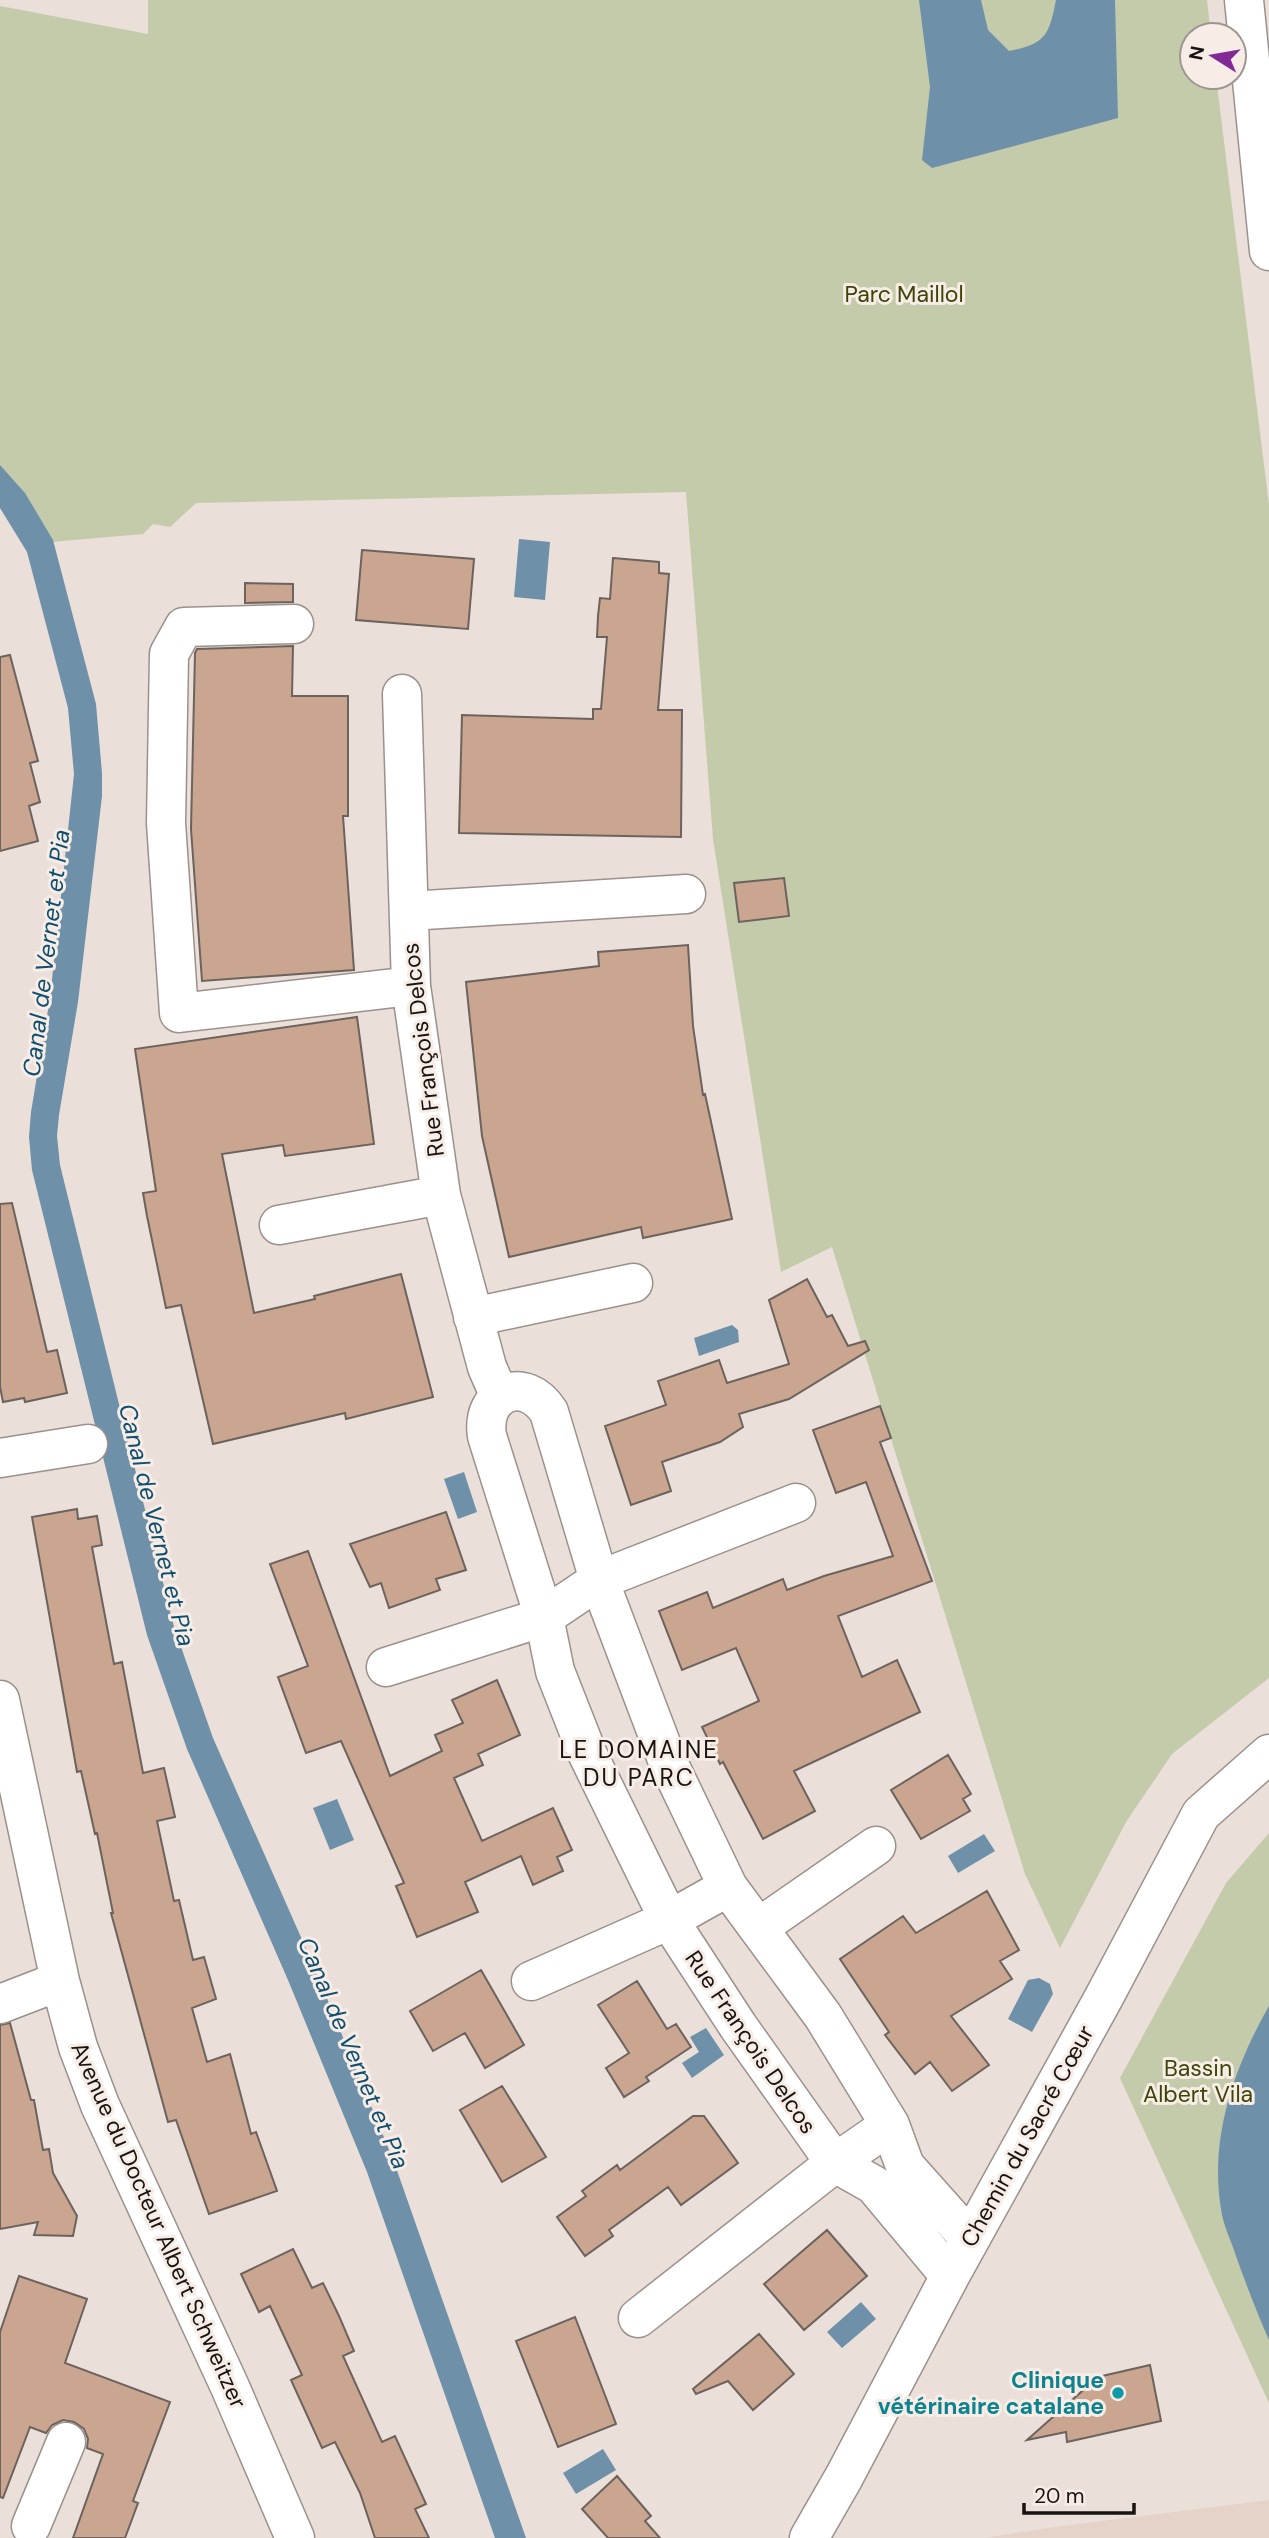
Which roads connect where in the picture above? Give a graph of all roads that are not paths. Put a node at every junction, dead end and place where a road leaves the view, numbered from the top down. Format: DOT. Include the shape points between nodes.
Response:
graph roads {
  1 [pos="1244,0"];
  2 [pos="1269,251"];
  3 [pos="294,624"];
  4 [pos="402,694"];
  5 [pos="686,894"];
  6 [pos="408,911"];
  7 [pos="411,986"];
  8 [pos="441,1195"];
  9 [pos="279,1225"];
  10 [pos="633,1283"];
  11 [pos="473,1317"];
  12 [pos="500,1397"];
  13 [pos="88,1444"];
  14 [pos="0,1458"];
  15 [pos="796,1503"];
  16 [pos="598,1580"];
  17 [pos="544,1617"];
  18 [pos="386,1667"];
  19 [pos="0,1700"];
  20 [pos="1269,1754"];
  21 [pos="8,1770"];
  22 [pos="876,1846"];
  23 [pos="727,1887"];
  24 [pos="669,1920"];
  25 [pos="758,1928"];
  26 [pos="60,1981"];
  27 [pos="531,1981"];
  28 [pos="0,2004"];
  29 [pos="890,2125"];
  30 [pos="835,2163"];
  31 [pos="971,2239"];
  32 [pos="950,2276"];
  33 [pos="638,2318"];
  34 [pos="66,2442"];
  35 [pos="20,2527"];
  36 [pos="295,2538"];
  37 [pos="809,2538"];
  1 -- 2 [label="street"];
  3 -- 7 [label="street" via="184,627 169,654 166,823 179,1013"];
  4 -- 6 [label="street, Rue François Delcos"];
  5 -- 6 [label="street"];
  6 -- 7 [label="street, Rue François Delcos"];
  7 -- 8 [label="street, Rue François Delcos"];
  8 -- 9 [label="street"];
  8 -- 11 [label="street, Rue François Delcos"];
  10 -- 11 [label="street"];
  11 -- 12 [label="street, Rue François Delcos"];
  12 -- 16 [label="street" via="518,1391 531,1394 549,1412"];
  12 -- 17 [label="street, Rue François Delcos" via="487,1410 486,1436"];
  13 -- 14 [label="street"];
  15 -- 16 [label="street"];
  16 -- 17 [label="street"];
  16 -- 23 [label="street" via="668,1762"];
  17 -- 18 [label="street"];
  17 -- 24 [label="street, Rue François Delcos" via="555,1671 588,1755"];
  19 -- 21 [label="street, Avenue du Docteur Albert Schweitzer"];
  20 -- 31 [label="street, Chemin du Sacré Cœur" via="1201,1814"];
  21 -- 26 [label="street, Avenue du Docteur Albert Schweitzer"];
  22 -- 25 [label="street"];
  23 -- 24 [label="street"];
  23 -- 25 [label="street"];
  24 -- 27 [label="street"];
  24 -- 30 [label="street, Rue François Delcos"];
  25 -- 29 [label="street" via="822,2016"];
  26 -- 28 [label="street"];
  26 -- 36 [label="street, Avenue du Docteur Albert Schweitzer" via="100,2105"];
  29 -- 30 [label="street"];
  29 -- 31 [label="street" via="905,2166"];
  30 -- 32 [label="street, Rue François Delcos" via="874,2185"];
  30 -- 33 [label="street"];
  31 -- 32 [label="street, Chemin du Sacré Cœur"];
  32 -- 37 [label="street, Chemin du Sacré Cœur"];
  34 -- 35 [label="street"];
}
